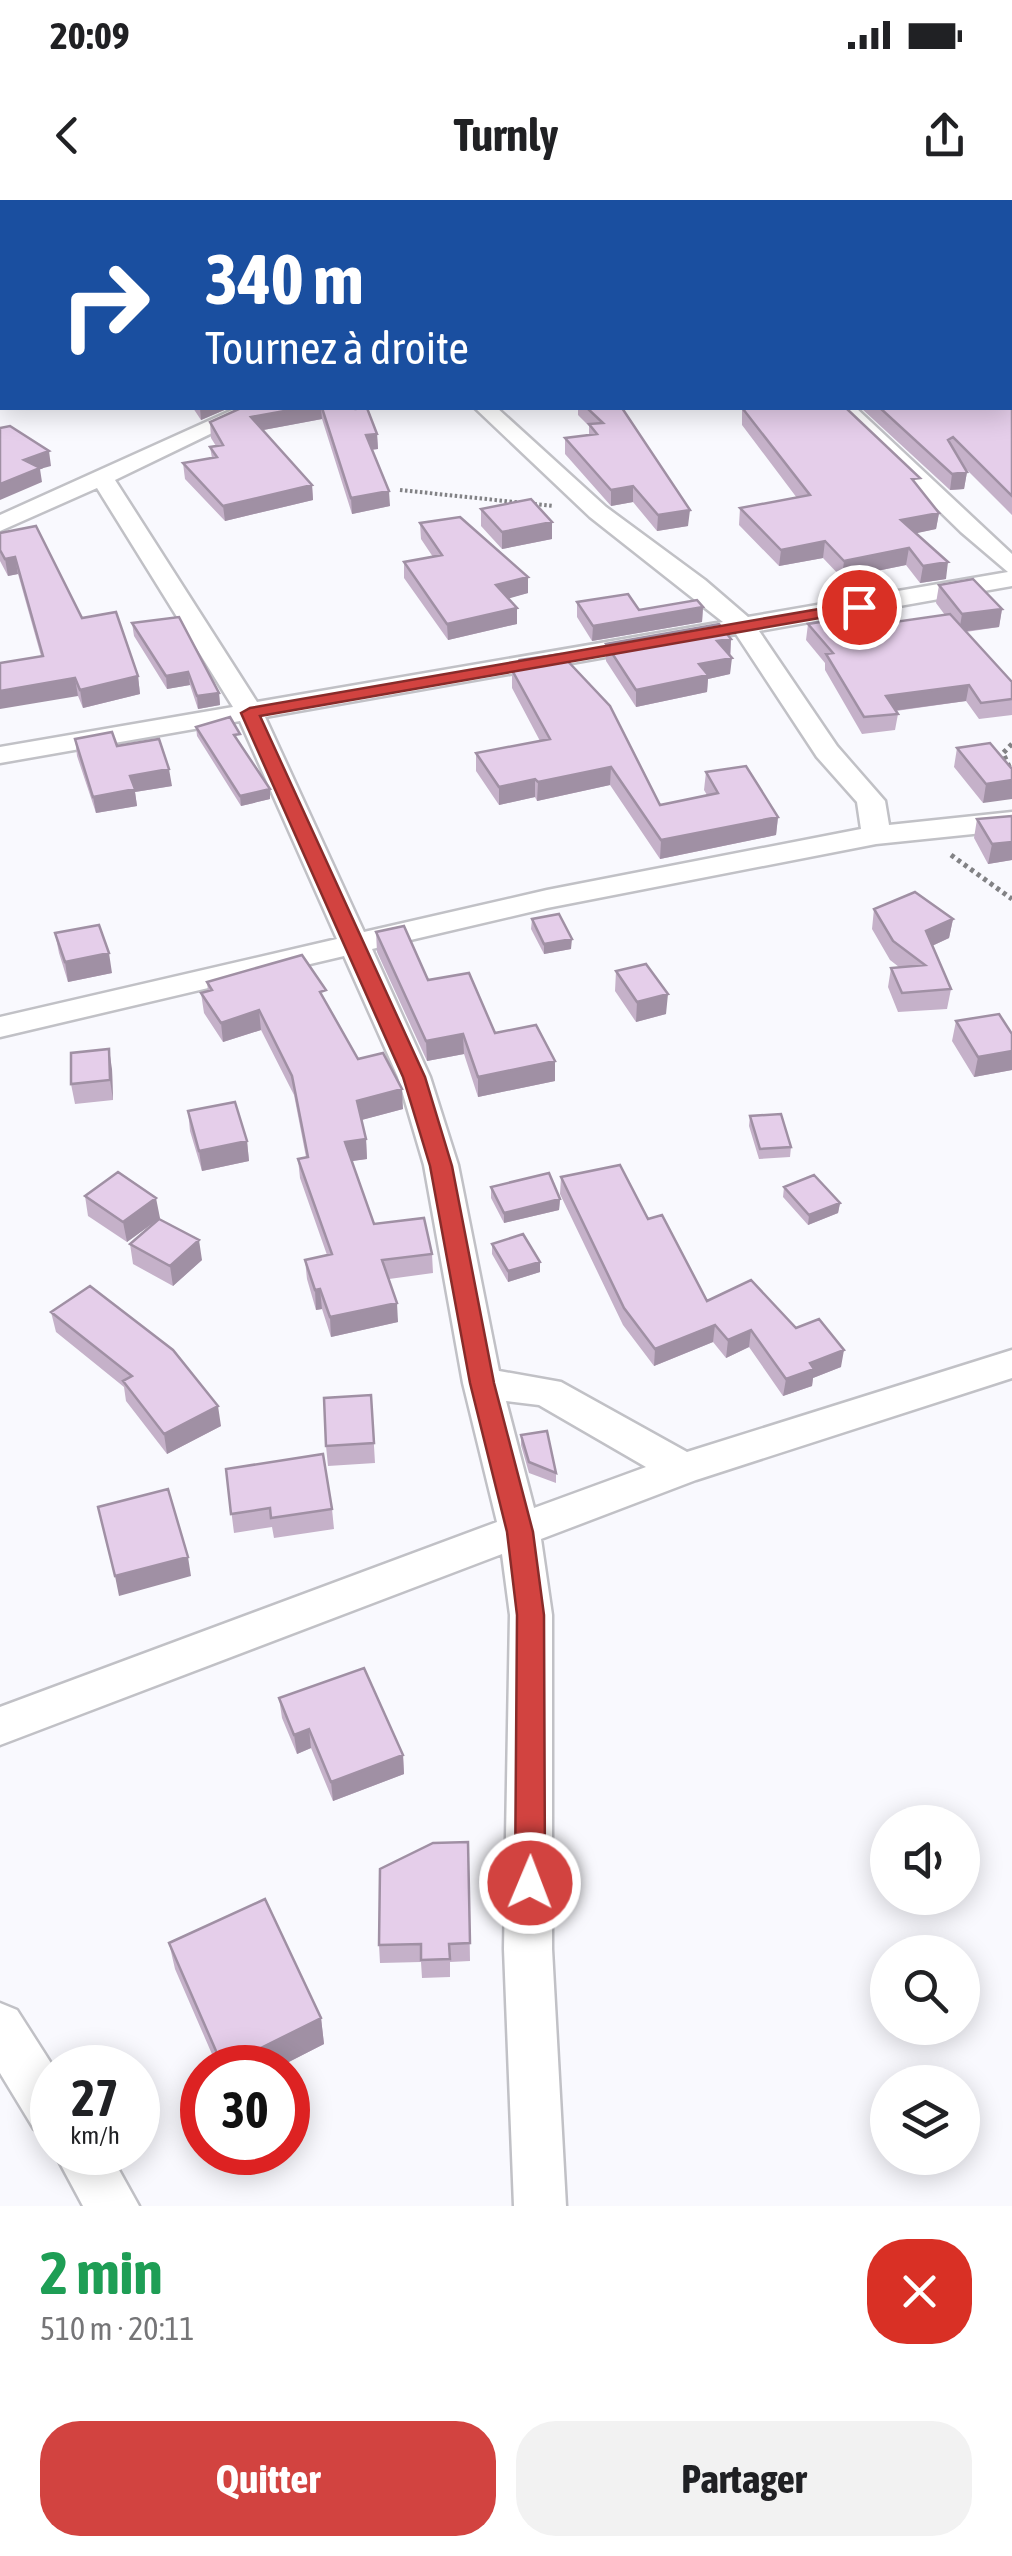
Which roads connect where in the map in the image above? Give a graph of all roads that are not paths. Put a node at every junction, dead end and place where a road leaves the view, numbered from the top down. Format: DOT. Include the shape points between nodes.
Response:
graph roads {
  1 [pos="249,410"];
  2 [pos="487,410"];
  3 [pos="846,410"];
  4 [pos="101,476"];
  5 [pos="0,524"];
  6 [pos="1012,566"];
  7 [pos="1012,579"];
  8 [pos="744,628"];
  9 [pos="250,713"];
  10 [pos="0,755"];
  11 [pos="1012,821"];
  12 [pos="876,835"];
  13 [pos="356,946"];
  14 [pos="0,1027"];
  15 [pos="1012,1364"];
  16 [pos="482,1383"];
  17 [pos="683,1469"];
  18 [pos="520,1532"];
  19 [pos="0,1726"];
  20 [pos="0,2027"];
  21 [pos="30,2075"];
  22 [pos="93,2175"];
  23 [pos="113,2206"];
  24 [pos="540,2206"];
  1 -- 4 [label="street"];
  2 -- 8 [label="street" via="598,512"];
  3 -- 6 [label="street"];
  4 -- 5 [label="street"];
  4 -- 9 [label="street"];
  7 -- 8 [label="street"];
  8 -- 9 [label="street"];
  8 -- 12 [label="street" via="826,750 870,801"];
  9 -- 10 [label="street"];
  9 -- 13 [label="street"];
  11 -- 12 [label="street"];
  12 -- 13 [label="street" via="547,899"];
  13 -- 14 [label="street"];
  13 -- 16 [label="street" via="414,1077 441,1166"];
  15 -- 17 [label="street"];
  16 -- 17 [label="street" via="547,1392"];
  16 -- 18 [label="street"];
  17 -- 18 [label="street"];
  18 -- 19 [label="street"];
  18 -- 24 [label="street" via="530,1615 528,1949"];
  20 -- 21 [label="street"];
  22 -- 23 [label="street"];
}
